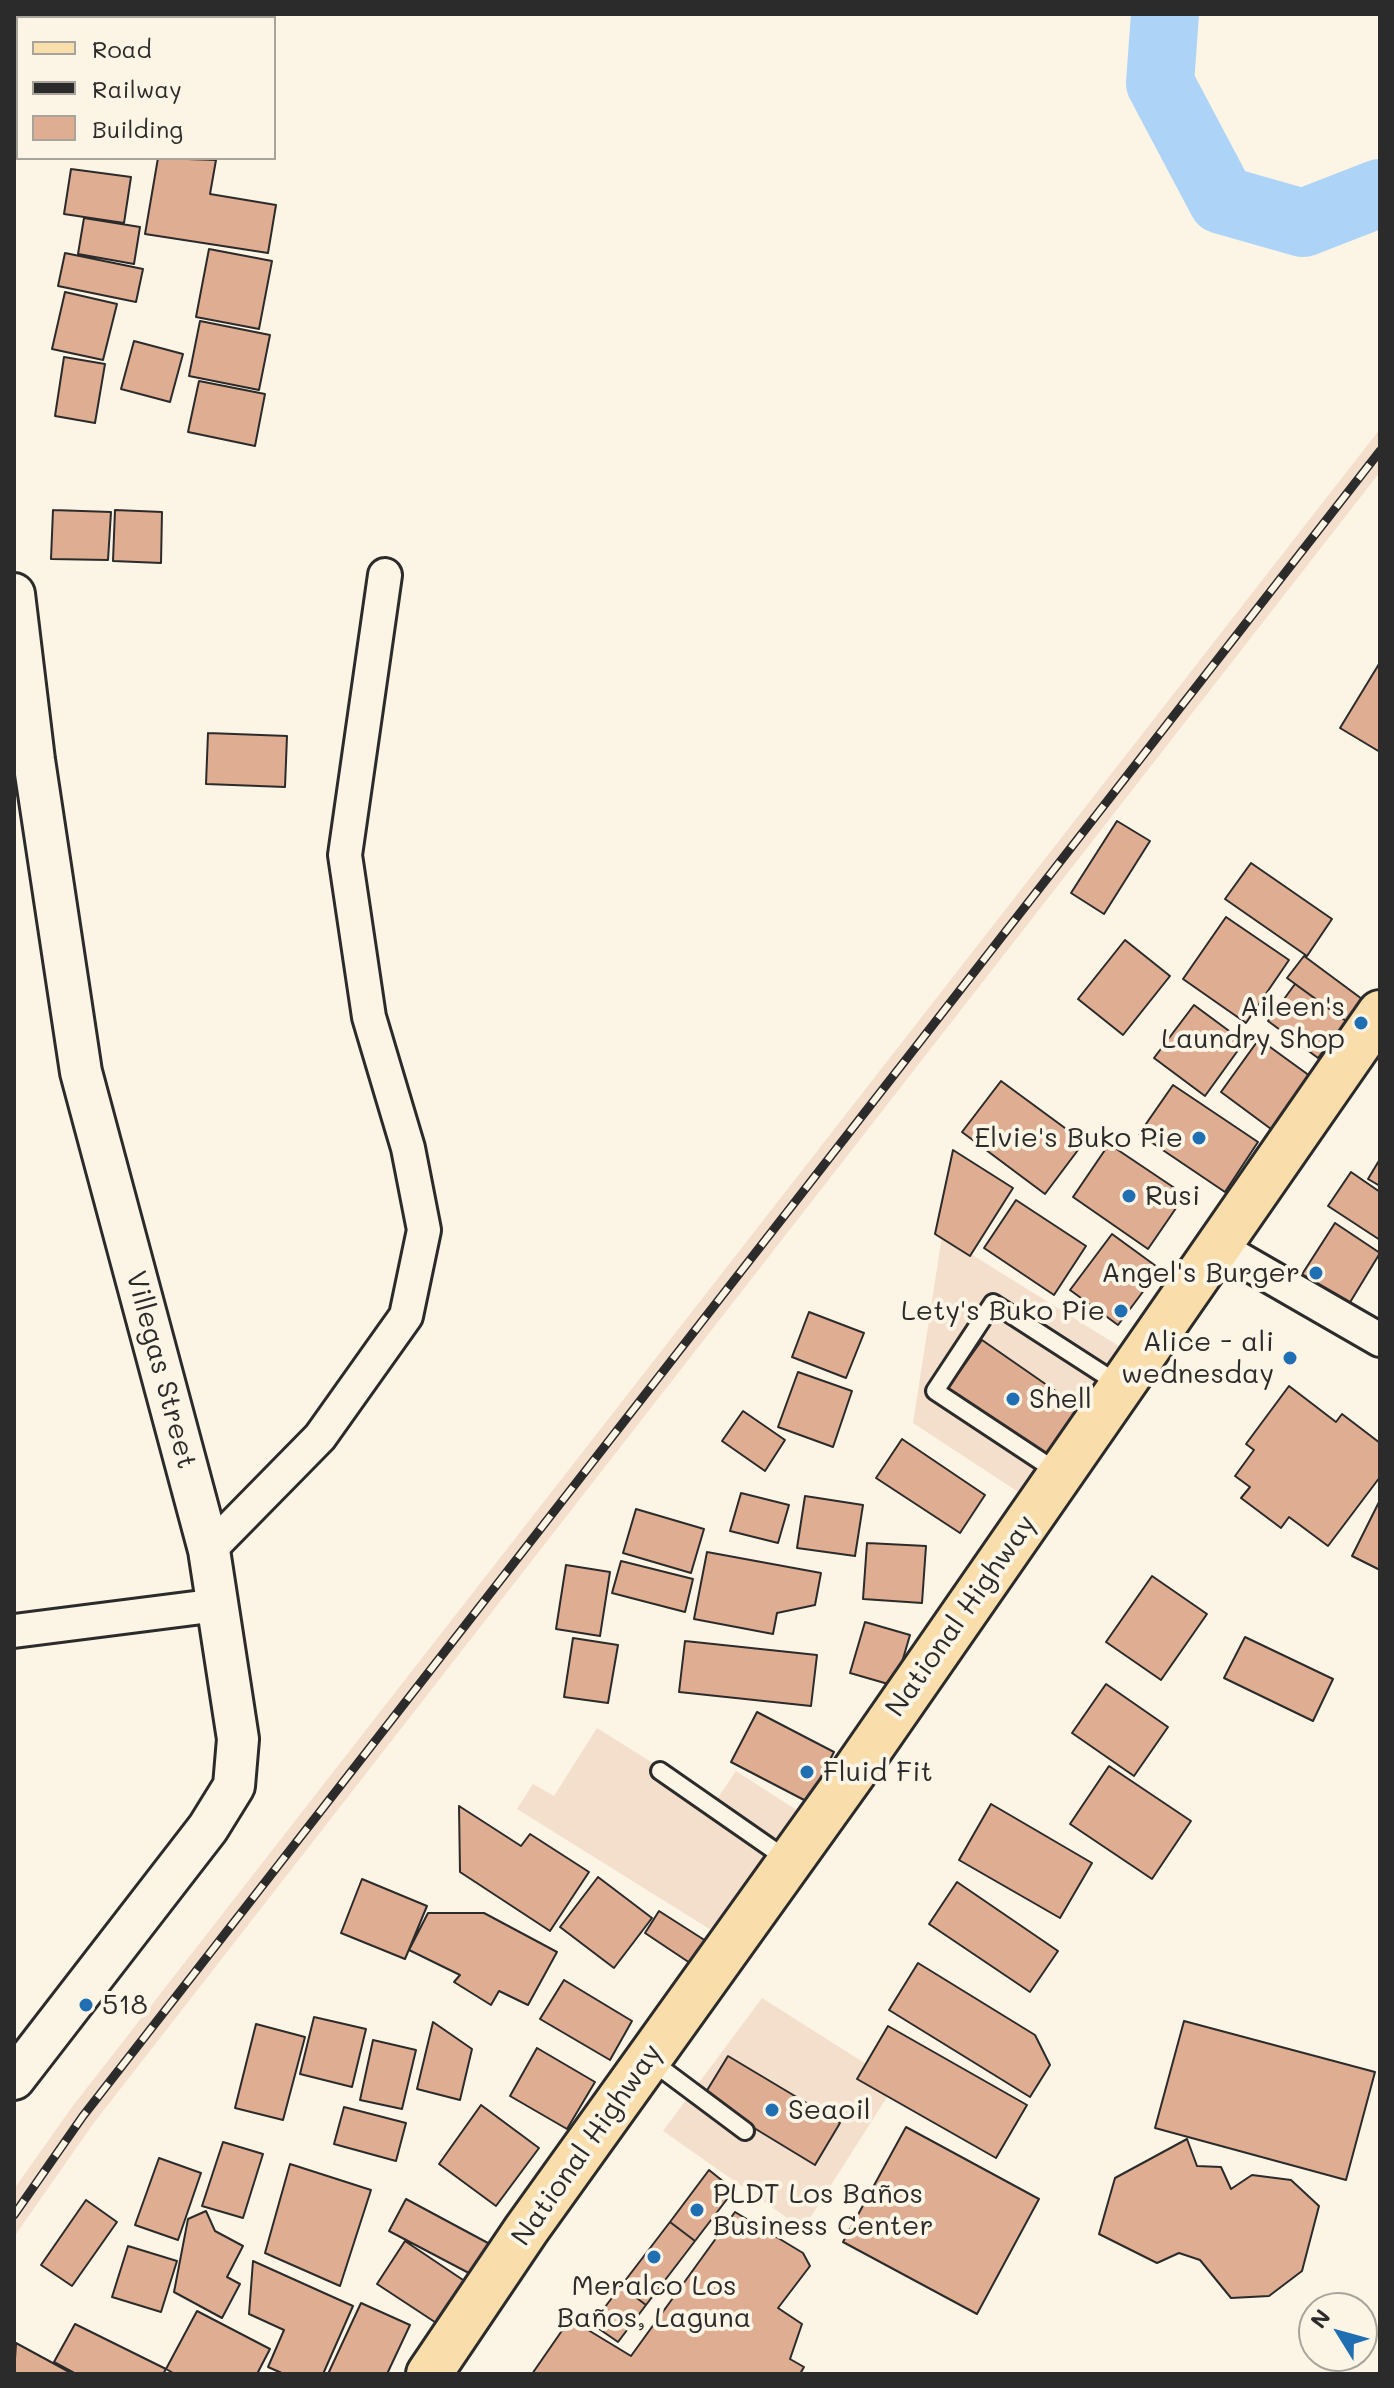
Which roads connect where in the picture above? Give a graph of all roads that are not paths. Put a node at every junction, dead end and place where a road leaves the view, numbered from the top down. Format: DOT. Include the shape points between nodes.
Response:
graph roads {
  1 [pos="385,575"];
  2 [pos="14,594"];
  3 [pos="24,761"];
  4 [pos="1380,1013"];
  5 [pos="1217,1246"];
  6 [pos="1380,1340"];
  7 [pos="1121,1386"];
  8 [pos="1060,1474"];
  9 [pos="209,1550"];
  10 [pos="218,1605"];
  11 [pos="14,1631"];
  12 [pos="660,1771"];
  13 [pos="789,1861"];
  14 [pos="648,2058"];
  15 [pos="14,2079"];
  16 [pos="745,2131"];
  17 [pos="429,2374"];
  1 -- 9 [label="street" via="345,855 369,1017 408,1148 424,1230 406,1316 320,1437"];
  2 -- 3 [label="street, Villegas Street"];
  3 -- 9 [label="street, Villegas Street" via="81,1072"];
  4 -- 5 [label="main road, National Highway"];
  5 -- 6 [label="street"];
  5 -- 7 [label="main road, National Highway"];
  7 -- 8 [label="main road, National Highway"];
  7 -- 8 [label="lane" via="993,1303 935,1391"];
  8 -- 13 [label="main road, National Highway"];
  9 -- 10 [label="street, Villegas Street"];
  10 -- 11 [label="street"];
  10 -- 15 [label="street, Villegas Street" via="238,1739 234,1786 208,1828"];
  12 -- 13 [label="lane"];
  13 -- 14 [label="main road, National Highway"];
  14 -- 16 [label="lane"];
  14 -- 17 [label="main road, National Highway"];
}
